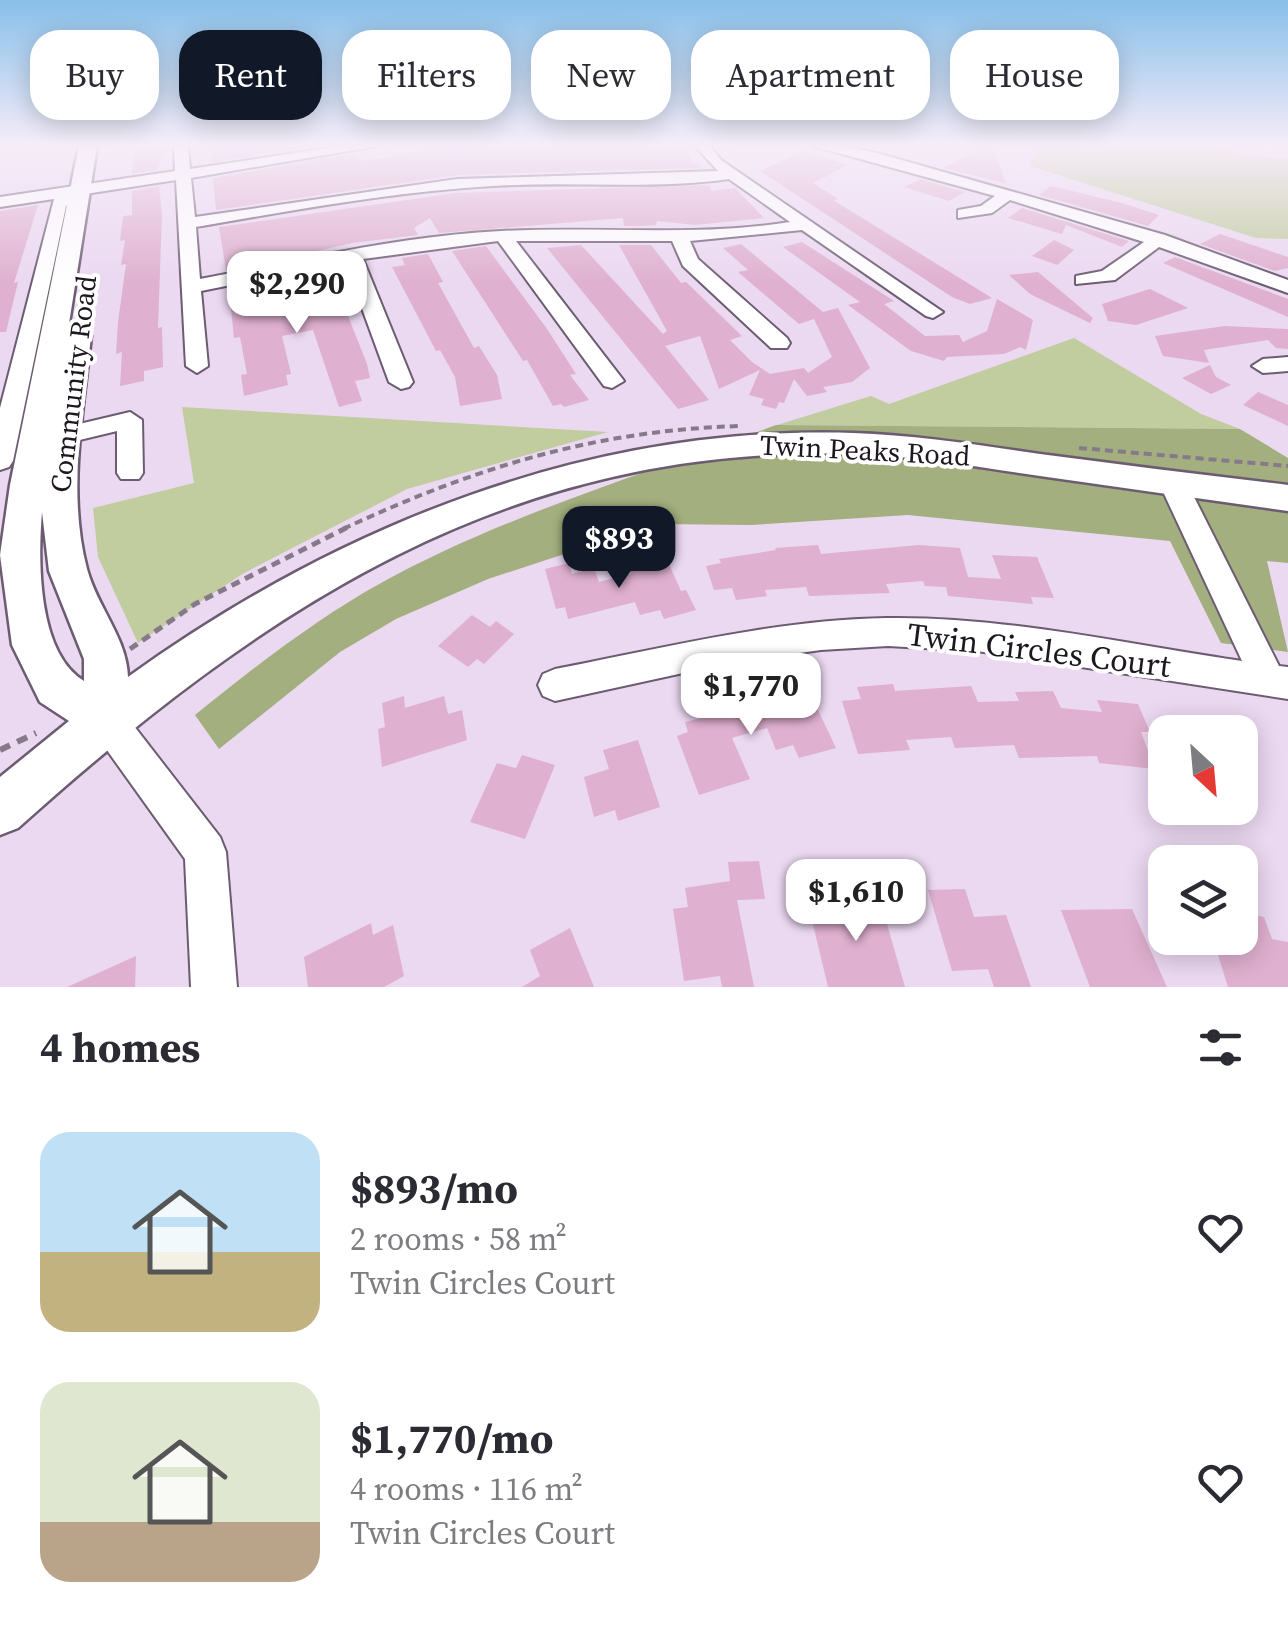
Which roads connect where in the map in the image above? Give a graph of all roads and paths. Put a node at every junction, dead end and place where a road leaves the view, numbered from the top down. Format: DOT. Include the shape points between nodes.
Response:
graph roads {
  1 [pos="64,192"];
  2 [pos="79,192"];
  3 [pos="89,192"];
  4 [pos="90,192"];
  5 [pos="184,192"];
  6 [pos="381,192"];
  7 [pos="759,192"];
  8 [pos="997,192"];
  9 [pos="1008,195"];
  10 [pos="0,202"];
  11 [pos="964,214"];
  12 [pos="186,224"];
  13 [pos="806,224"];
  14 [pos="502,236"];
  15 [pos="679,236"];
  16 [pos="1159,239"];
  17 [pos="352,254"];
  18 [pos="1083,280"];
  19 [pos="1288,287"];
  20 [pos="190,288"];
  21 [pos="933,312"];
  22 [pos="778,342"];
  23 [pos="1288,364"];
  24 [pos="197,366"];
  25 [pos="1263,366"];
  26 [pos="612,381"];
  27 [pos="401,382"];
  28 [pos="748,426"];
  29 [pos="64,436"];
  30 [pos="1068,446"];
  31 [pos="0,461"];
  32 [pos="1288,466"];
  33 [pos="130,473"];
  34 [pos="1172,483"];
  35 [pos="1288,498"];
  36 [pos="106,670"];
  37 [pos="1278,682"];
  38 [pos="554,685"];
  39 [pos="107,720"];
  40 [pos="0,750"];
  41 [pos="12,755"];
  42 [pos="0,810"];
  43 [pos="214,987"];
  1 -- 10 [label="street"];
  2 -- 31 [label="street" via="58,206"];
  3 -- 39 [label="main road, Community Road" via="27,485 18,564 33,645 56,688"];
  4 -- 29 [label="main road, Community Road"];
  5 -- 12 [label="street"];
  6 -- 12 [label="street"];
  7 -- 13 [label="street"];
  8 -- 9 [label="street"];
  9 -- 11 [label="street" via="986,210"];
  9 -- 16 [label="street"];
  12 -- 20 [label="street"];
  13 -- 15 [label="street"];
  13 -- 21 [label="street"];
  14 -- 15 [label="street"];
  14 -- 17 [label="street"];
  14 -- 26 [label="street"];
  15 -- 22 [label="street" via="690,262"];
  16 -- 18 [label="street" via="1108,276"];
  16 -- 19 [label="street"];
  17 -- 20 [label="street"];
  17 -- 27 [label="street"];
  20 -- 24 [label="street"];
  23 -- 25 [label="street"];
  28 -- 36 [label="path" via="650,429 464,475 364,516 230,586 145,634"];
  29 -- 33 [label="street" via="130,420"];
  29 -- 36 [label="main road, Community Road" via="62,543"];
  30 -- 32 [label="path"];
  34 -- 35 [label="main road, Twin Peaks Road"];
  34 -- 37 [label="street"];
  34 -- 39 [label="main road, Twin Peaks Road" via="834,442 752,443 638,457 502,492 326,569"];
  36 -- 39 [label="main road, Community Road"];
  37 -- 38 [label="street, Twin Circles Court" via="977,637 888,632 728,648"];
  39 -- 42 [label="main road, Twin Peaks Road"];
  39 -- 43 [label="street" via="206,852"];
  40 -- 41 [label="path" via="36,733"];
}
